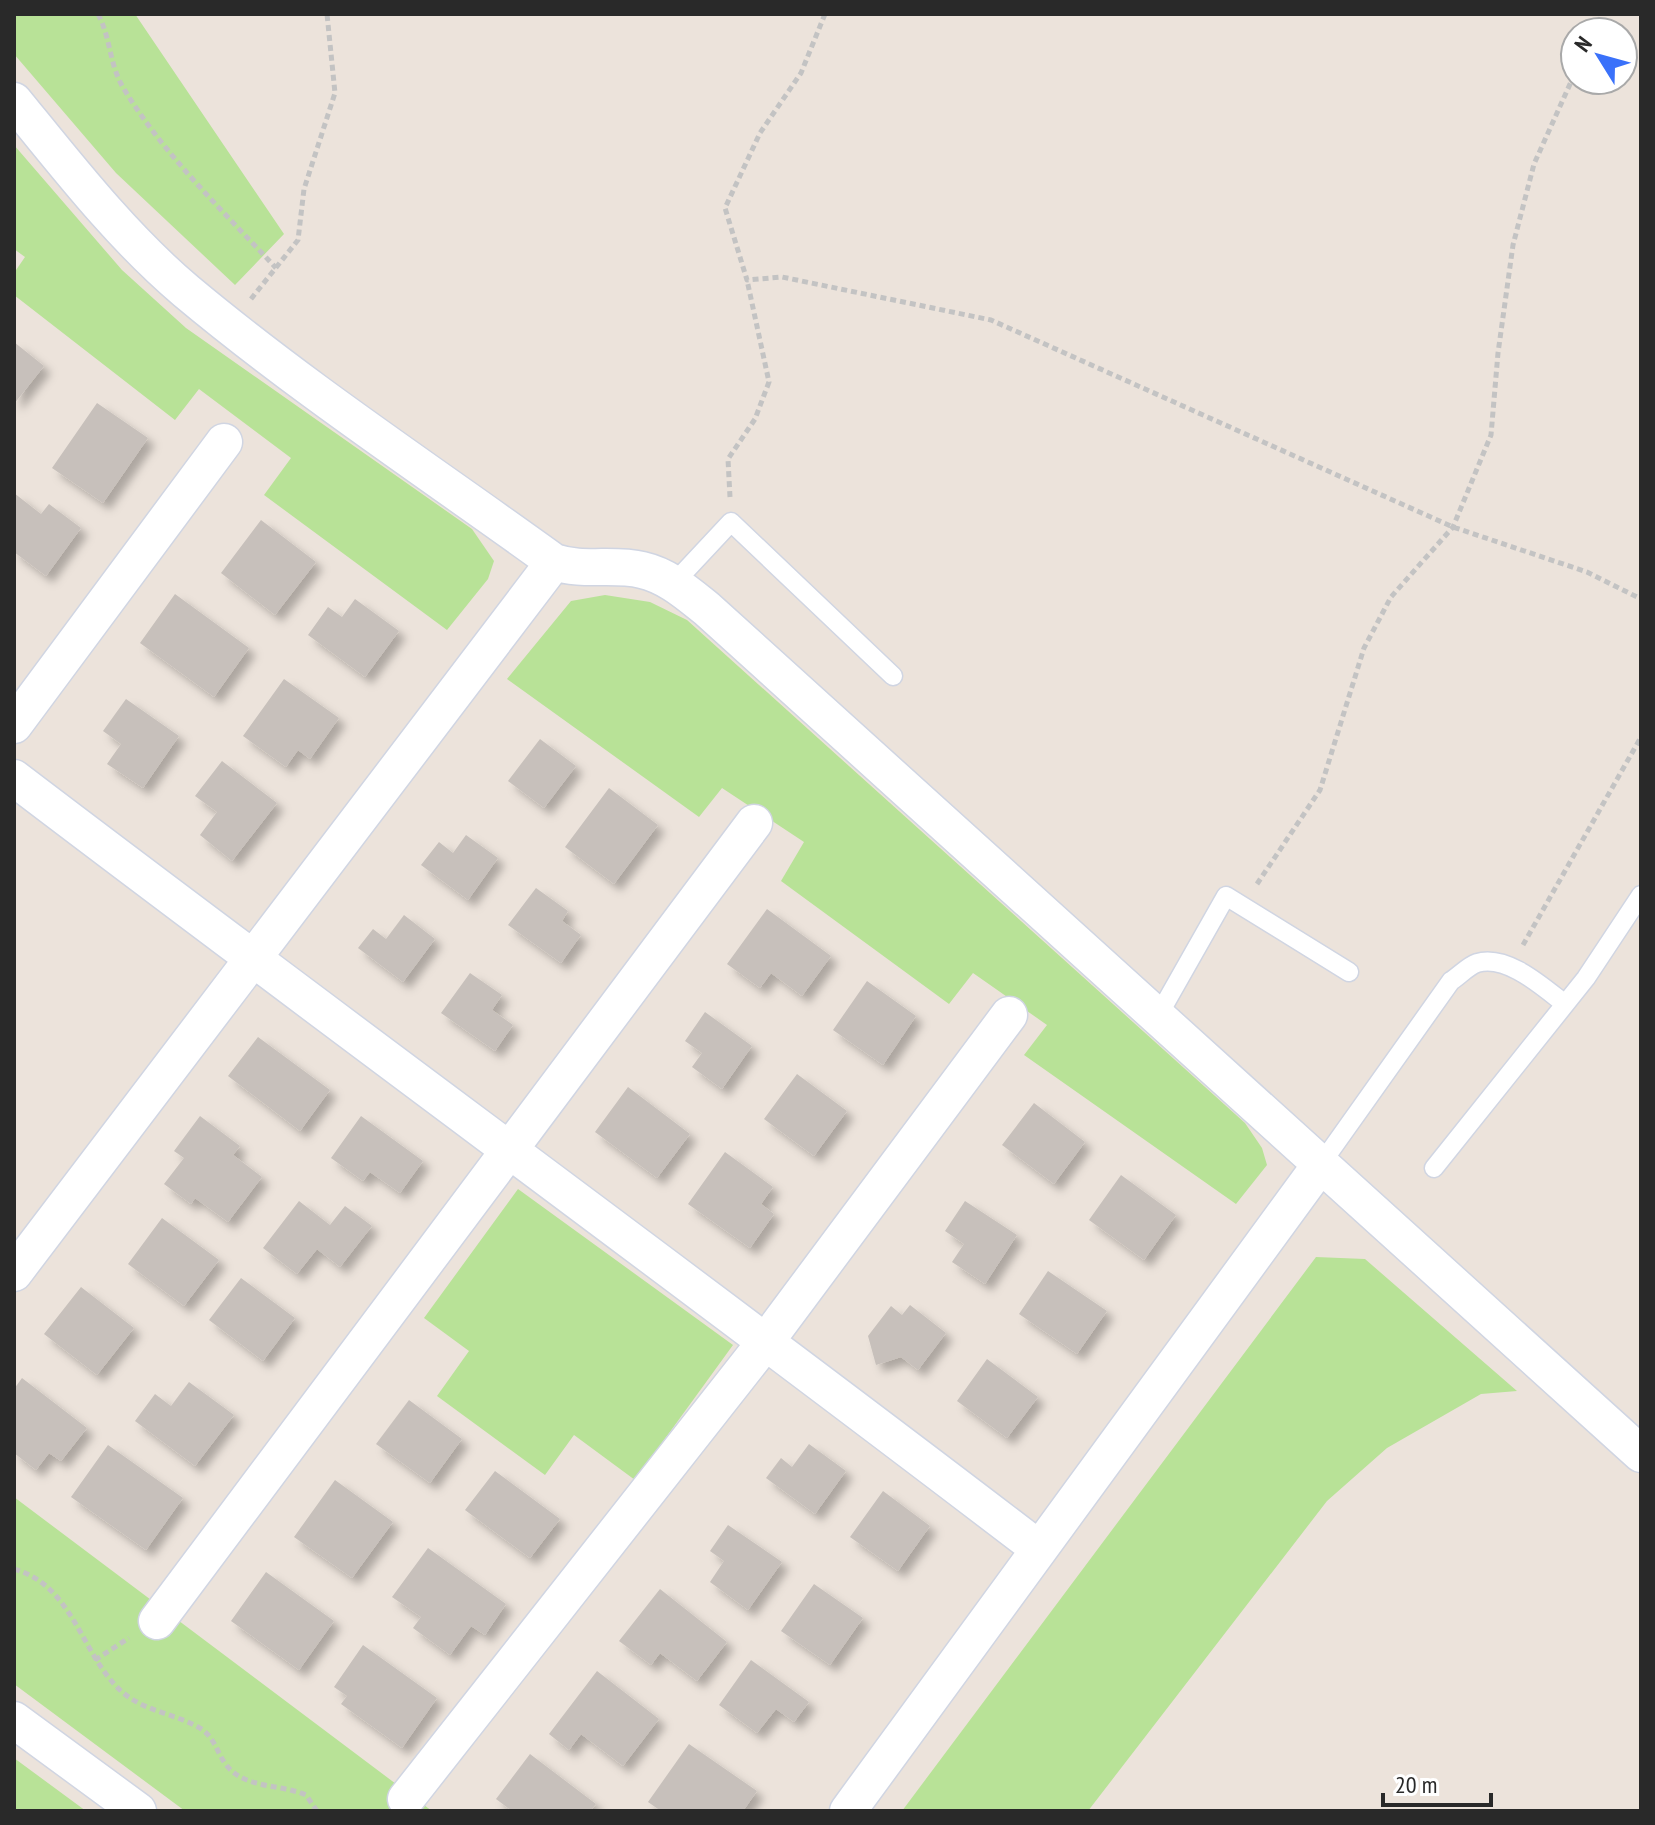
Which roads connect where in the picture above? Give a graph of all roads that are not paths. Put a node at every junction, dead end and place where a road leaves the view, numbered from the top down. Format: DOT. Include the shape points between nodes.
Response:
graph roads {
  1 [pos="14,101"];
  2 [pos="224,442"];
  3 [pos="554,562"];
  4 [pos="674,583"];
  5 [pos="893,676"];
  6 [pos="14,725"];
  7 [pos="14,778"];
  8 [pos="754,823"];
  9 [pos="1641,895"];
  10 [pos="252,960"];
  11 [pos="1349,972"];
  12 [pos="1565,1004"];
  13 [pos="1009,1015"];
  14 [pos="1158,1016"];
  15 [pos="508,1152"];
  16 [pos="1321,1164"];
  17 [pos="1434,1168"];
  18 [pos="14,1273"];
  19 [pos="767,1340"];
  20 [pos="1641,1454"];
  21 [pos="1039,1549"];
  22 [pos="157,1621"];
  23 [pos="14,1720"];
  24 [pos="406,1799"];
  25 [pos="138,1811"];
  26 [pos="848,1811"];
  1 -- 3 [label="street" via="143,250 185,290"];
  2 -- 6 [label="street"];
  3 -- 4 [label="street" via="641,569"];
  3 -- 10 [label="street"];
  4 -- 5 [label="lane" via="731,522"];
  4 -- 14 [label="street"];
  7 -- 10 [label="street"];
  8 -- 15 [label="street"];
  9 -- 12 [label="lane"];
  10 -- 15 [label="street"];
  10 -- 18 [label="street"];
  11 -- 14 [label="lane" via="1226,896"];
  12 -- 16 [label="lane" via="1510,968 1475,963 1451,981"];
  12 -- 17 [label="lane"];
  13 -- 19 [label="street"];
  14 -- 16 [label="street"];
  15 -- 19 [label="street"];
  15 -- 22 [label="street"];
  16 -- 20 [label="street"];
  16 -- 21 [label="street"];
  19 -- 21 [label="street"];
  19 -- 24 [label="street"];
  21 -- 26 [label="street"];
  23 -- 25 [label="street"];
}
